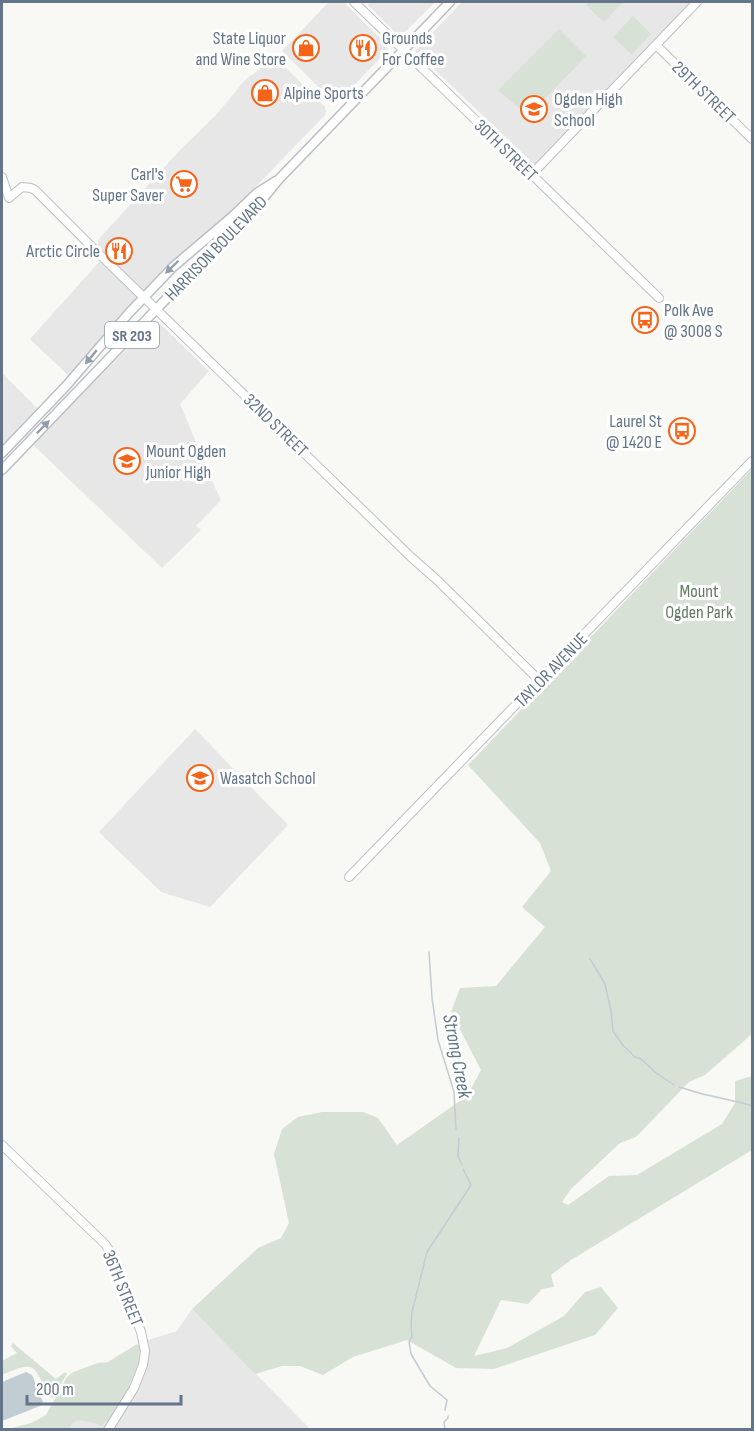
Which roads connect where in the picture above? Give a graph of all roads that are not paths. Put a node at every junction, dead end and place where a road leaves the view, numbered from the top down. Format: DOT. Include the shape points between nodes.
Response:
graph roads {
  1 [pos="354,2"];
  2 [pos="450,2"];
  3 [pos="697,2"];
  4 [pos="656,45"];
  5 [pos="403,50"];
  6 [pos="753,139"];
  7 [pos="532,174"];
  8 [pos="2,177"];
  9 [pos="279,179"];
  10 [pos="143,297"];
  11 [pos="659,298"];
  12 [pos="156,310"];
  13 [pos="2,453"];
  14 [pos="753,461"];
  15 [pos="2,470"];
  16 [pos="540,681"];
  17 [pos="349,877"];
  18 [pos="2,1145"];
  19 [pos="108,1430"];
  1 -- 5 [label="street, 30TH STREET"];
  2 -- 5 [label="main road, HARRISON BOULEVARD / SR 203"];
  3 -- 4 [label="street"];
  4 -- 6 [label="street, 29TH STREET"];
  4 -- 7 [label="street"];
  5 -- 7 [label="street, 30TH STREET"];
  5 -- 9 [label="main road, HARRISON BOULEVARD / SR 203"];
  7 -- 11 [label="street, 30TH STREET"];
  8 -- 10 [label="street, 32ND STREET" via="9,198 22,187 35,190"];
  9 -- 10 [label="main road, HARRISON BOULEVARD / SR 203, one-way" via="257,193"];
  9 -- 12 [label="main road, HARRISON BOULEVARD / SR 203"];
  10 -- 12 [label="street, 32ND STREET"];
  10 -- 13 [label="main road, HARRISON BOULEVARD / SR 203, one-way" via="68,385"];
  15 -- 12 [label="main road, HARRISON BOULEVARD / SR 203, one-way"];
  12 -- 16 [label="street, 32ND STREET"];
  14 -- 16 [label="street, TAYLOR AVENUE"];
  16 -- 17 [label="street, TAYLOR AVENUE"];
  18 -- 19 [label="street, 36TH STREET" via="114,1257 144,1351 137,1382"];
}
